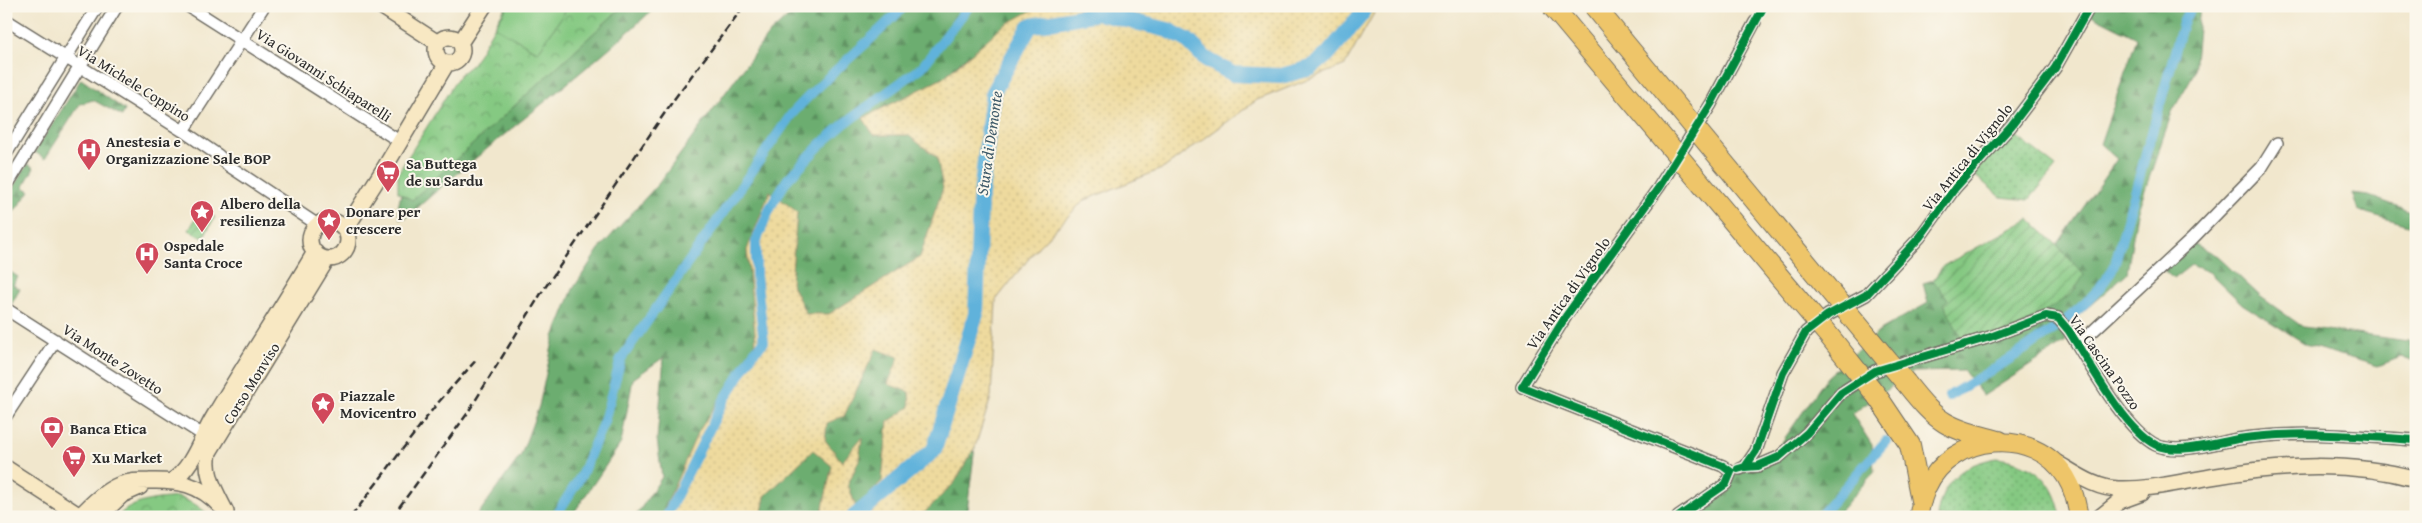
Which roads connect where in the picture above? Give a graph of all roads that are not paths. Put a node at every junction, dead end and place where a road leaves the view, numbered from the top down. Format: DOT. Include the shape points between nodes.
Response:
graph roads {
  1 [pos="98,6"];
  2 [pos="117,6"];
  3 [pos="188,6"];
  4 [pos="264,6"];
  5 [pos="381,6"];
  6 [pos="474,6"];
  7 [pos="484,6"];
  8 [pos="1552,6"];
  9 [pos="1594,6"];
  10 [pos="2090,6"];
  11 [pos="6,20"];
  12 [pos="1755,22"];
  13 [pos="242,40"];
  14 [pos="457,41"];
  15 [pos="438,43"];
  16 [pos="66,59"];
  17 [pos="443,61"];
  18 [pos="79,66"];
  19 [pos="183,131"];
  20 [pos="393,137"];
  21 [pos="10,142"];
  22 [pos="2277,143"];
  23 [pos="27,153"];
  24 [pos="6,154"];
  25 [pos="6,187"];
  26 [pos="318,225"];
  27 [pos="341,227"];
  28 [pos="321,255"];
  29 [pos="6,309"];
  30 [pos="56,340"];
  31 [pos="2078,346"];
  32 [pos="6,416"];
  33 [pos="203,435"];
  34 [pos="2416,440"];
  35 [pos="1999,441"];
  36 [pos="2049,458"];
  37 [pos="1745,467"];
  38 [pos="6,468"];
  39 [pos="1731,472"];
  40 [pos="168,480"];
  41 [pos="2416,480"];
  42 [pos="2173,483"];
  43 [pos="1919,512"];
  44 [pos="227,514"];
  45 [pos="79,516"];
  46 [pos="99,517"];
  47 [pos="1678,517"];
  48 [pos="2079,517"];
  49 [pos="2100,517"];
  1 -- 16 [label="street"];
  2 -- 18 [label="street"];
  3 -- 13 [label="street, Via Giovanni Schiaparelli"];
  4 -- 13 [label="street"];
  5 -- 15 [label="main road"];
  6 -- 14 [label="main road"];
  7 -- 14 [label="main road"];
  8 -- 43 [label="highway, bridge" via="1877,396 1910,445"];
  9 -- 35 [label="highway, bridge" via="1930,412 1947,426"];
  10 -- 37 [label="street, Via Antica di Vignolo" via="2055,68 2011,126 1955,188 1920,237 1866,295 1828,315 1806,332 1782,373 1756,451"];
  11 -- 16 [label="street, Via Michele Coppino"];
  12 -- 39 [label="street, Via Antica di Vignolo" via="1711,104 1660,187 1566,316 1522,386 1723,466"];
  13 -- 19 [label="street"];
  13 -- 20 [label="street, Via Giovanni Schiaparelli"];
  14 -- 15 [label="main road" via="445,38"];
  14 -- 17 [label="main road" via="462,52 458,59"];
  15 -- 17 [label="main road" via="436,50"];
  16 -- 18 [label="street, Via Michele Coppino"];
  16 -- 21 [label="street"];
  17 -- 20 [label="main road"];
  17 -- 27 [label="main road" via="382,172"];
  18 -- 19 [label="street, Via Michele Coppino"];
  18 -- 23 [label="street"];
  19 -- 26 [label="street, Via Michele Coppino"];
  20 -- 27 [label="main road"];
  21 -- 23 [label="street"];
  21 -- 24 [label="street"];
  22 -- 31 [label="street, Via Cascina Pozzo" via="2262,167 2192,239"];
  23 -- 25 [label="street"];
  26 -- 27 [label="main road" via="328,222"];
  26 -- 28 [label="main road" via="311,238"];
  27 -- 28 [label="main road" via="348,243 345,251 337,258"];
  28 -- 33 [label="main road, Corso Monviso"];
  28 -- 44 [label="main road, Corso Monviso" via="209,452 209,477"];
  29 -- 30 [label="street, Via Monte Zovetto"];
  30 -- 32 [label="street"];
  30 -- 33 [label="street, Via Monte Zovetto"];
  31 -- 34 [label="street, Via Cascina Pozzo" via="2135,429 2156,445 2166,448 2175,450 2239,439 2300,434"];
  31 -- 37 [label="street, Via Cascina Pozzo" via="2055,317 2046,316 1874,371 1841,393 1807,432 1779,457 1758,466"];
  33 -- 40 [label="main road, Corso Monviso" via="180,476"];
  35 -- 36 [label="main road" via="2026,445"];
  35 -- 43 [label="main road" via="1973,445 1950,458 1932,477"];
  36 -- 42 [label="main road" via="2086,480 2118,490"];
  36 -- 48 [label="main road" via="2065,476 2076,497"];
  37 -- 39 [label="street"];
  38 -- 45 [label="main road"];
  39 -- 47 [label="street" via="1726,484"];
  40 -- 44 [label="main road" via="198,488 211,496"];
  40 -- 45 [label="main road" via="132,481 117,485"];
  40 -- 46 [label="main road" via="146,484 122,495"];
  41 -- 42 [label="main road" via="2370,469 2302,466 2252,470"];
  42 -- 49 [label="main road" via="2120,501"];
}
